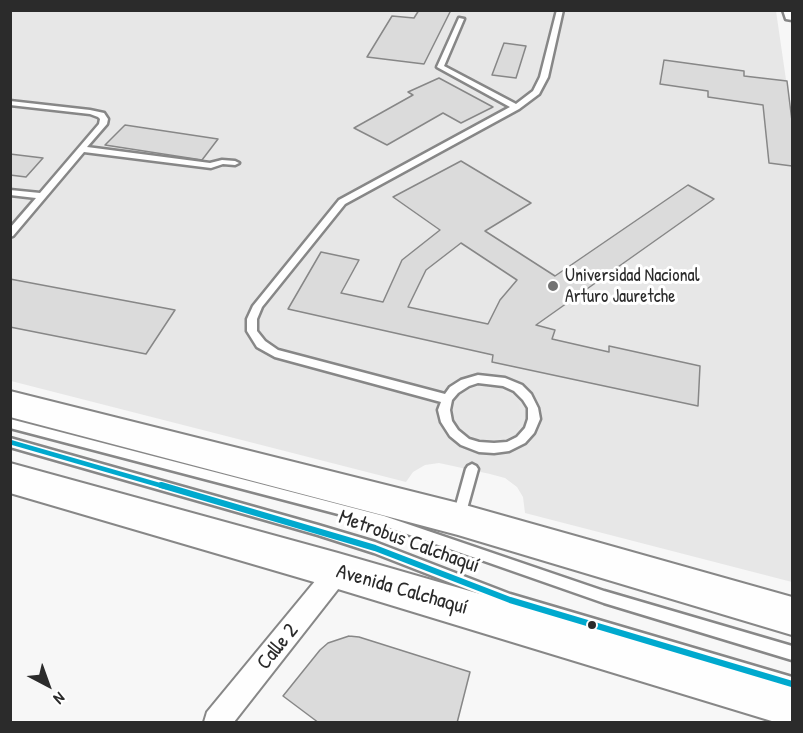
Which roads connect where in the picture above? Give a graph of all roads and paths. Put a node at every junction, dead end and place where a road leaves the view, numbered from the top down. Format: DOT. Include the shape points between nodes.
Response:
graph roads {
  1 [pos="560,10"];
  2 [pos="461,18"];
  3 [pos="10,103"];
  4 [pos="516,107"];
  5 [pos="81,149"];
  6 [pos="230,153"];
  7 [pos="235,163"];
  8 [pos="211,166"];
  9 [pos="10,192"];
  10 [pos="41,196"];
  11 [pos="10,234"];
  12 [pos="447,399"];
  13 [pos="10,404"];
  14 [pos="10,423"];
  15 [pos="10,442"];
  16 [pos="472,469"];
  17 [pos="10,478"];
  18 [pos="458,519"];
  19 [pos="339,571"];
  20 [pos="792,616"];
  21 [pos="792,653"];
  22 [pos="792,684"];
  23 [pos="792,706"];
  24 [pos="217,723"];
  1 -- 4 [label="lane" via="542,84"];
  2 -- 4 [label="lane" via="440,67"];
  3 -- 5 [label="lane" via="100,115 103,124"];
  4 -- 12 [label="lane" via="342,202 258,306 252,319 252,331 261,344 275,353"];
  5 -- 8 [label="lane"];
  5 -- 10 [label="lane"];
  6 -- 8 [label="lane"];
  7 -- 8 [label="lane"];
  9 -- 10 [label="lane"];
  10 -- 11 [label="lane"];
  12 -- 12 [label="lane" via="444,410 454,433 479,447 509,446 521,440 534,419 527,397 518,388 499,380 465,383"];
  13 -- 18 [label="main road"];
  14 -- 21 [label="lane, Metrobus Calchaquí" via="384,521 604,597"];
  15 -- 22 [label="lane, Metrobus Calchaquí" via="318,530 510,600"];
  16 -- 18 [label="lane"];
  17 -- 19 [label="main road, Avenida Calchaquí"];
  18 -- 20 [label="main road"];
  19 -- 23 [label="main road, Avenida Calchaquí"];
  19 -- 24 [label="street, Calle 2"];
}
